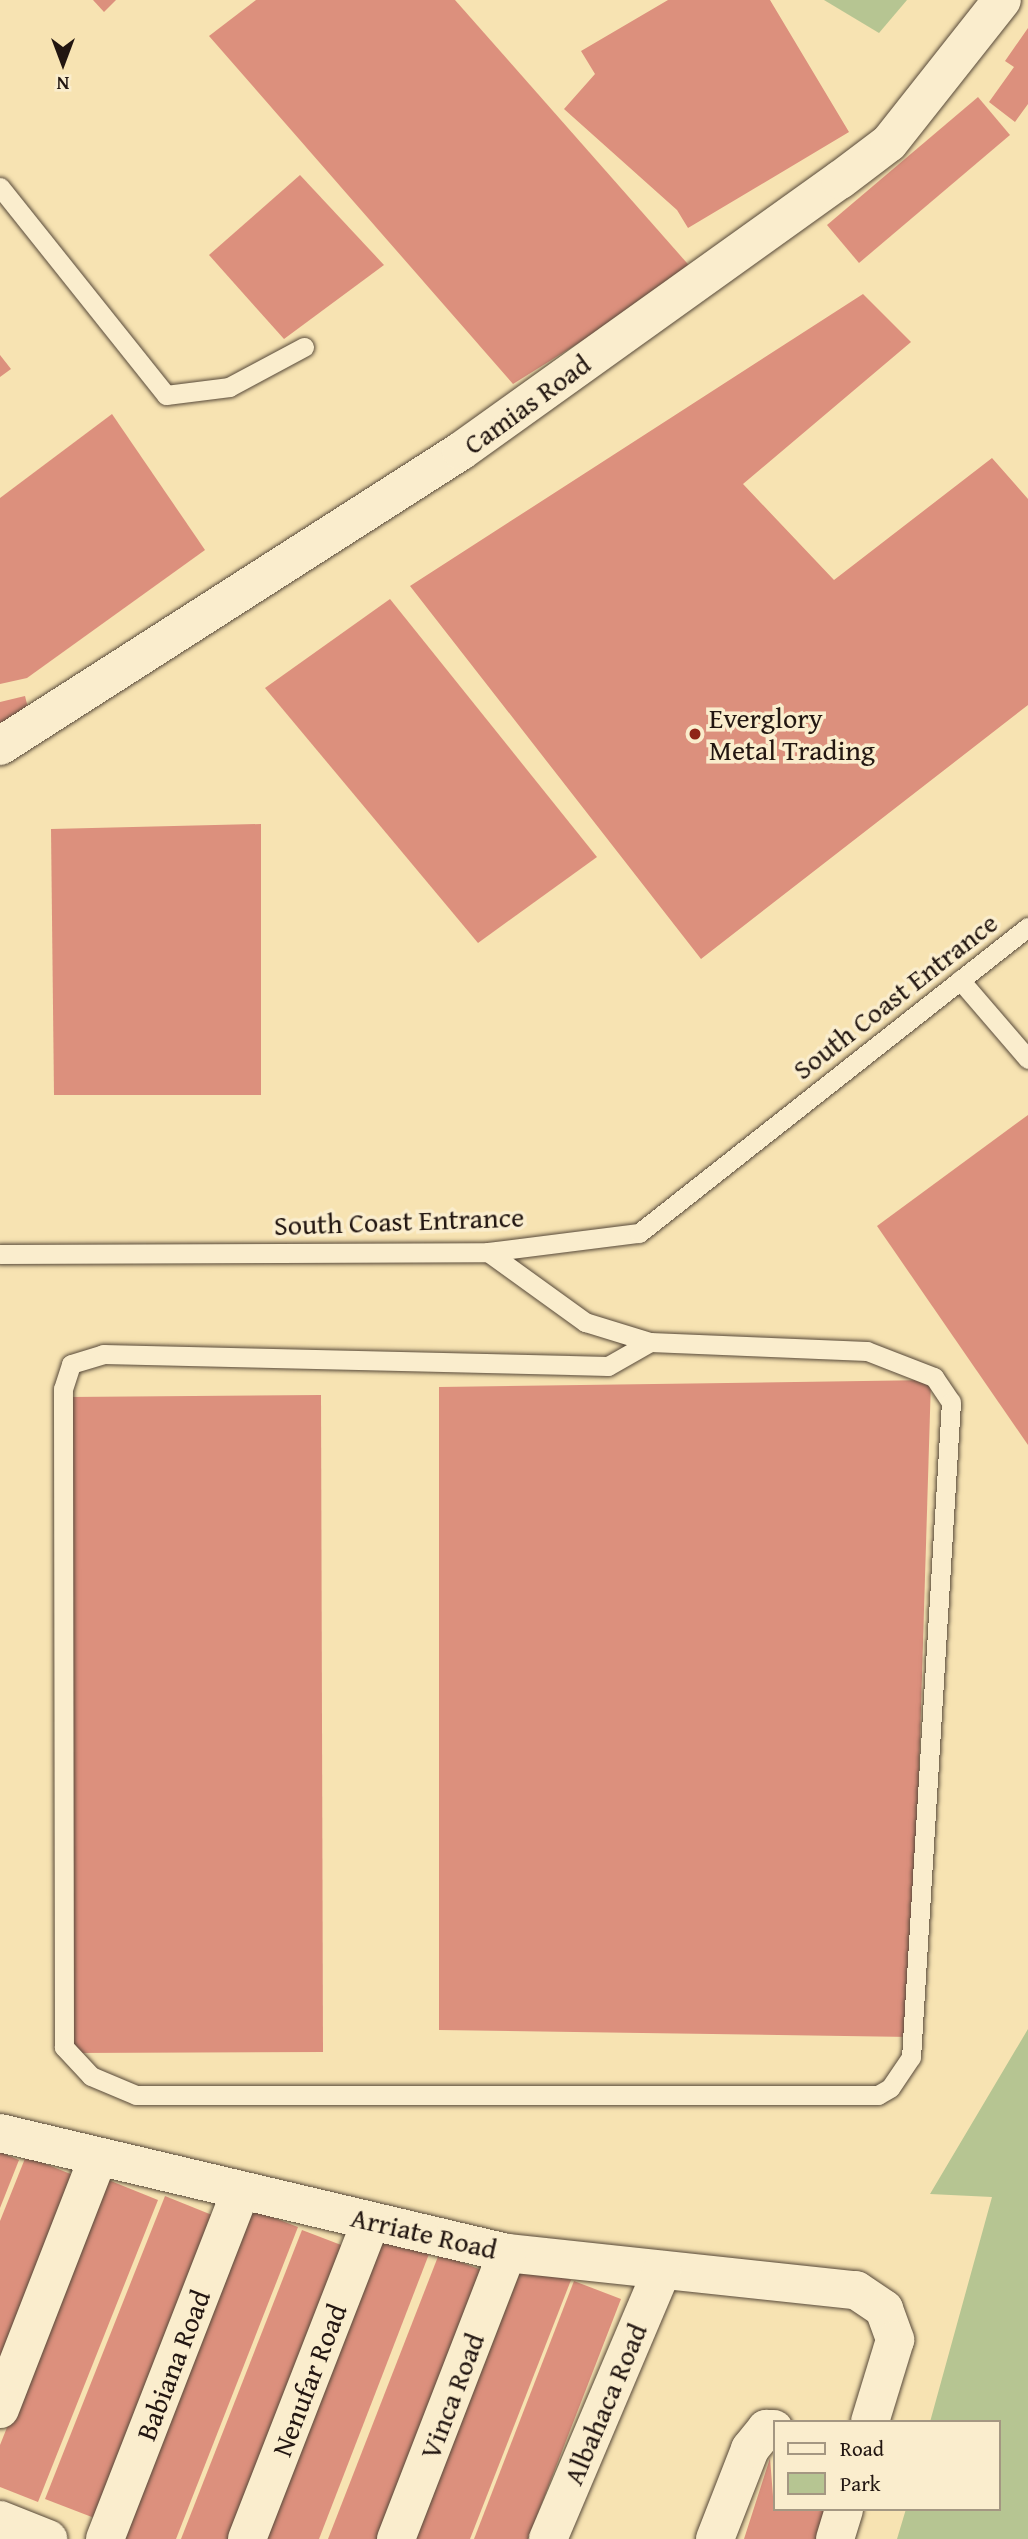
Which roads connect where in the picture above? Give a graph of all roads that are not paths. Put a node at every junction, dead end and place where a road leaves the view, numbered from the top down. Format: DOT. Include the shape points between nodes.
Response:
graph roads {
  1 [pos="1002,0"];
  2 [pos="0,187"];
  3 [pos="304,347"];
  4 [pos="0,746"];
  5 [pos="1028,927"];
  6 [pos="960,980"];
  7 [pos="1028,1059"];
  8 [pos="488,1252"];
  9 [pos="0,1254"];
  10 [pos="650,1342"];
  11 [pos="0,2133"];
  12 [pos="98,2157"];
  13 [pos="241,2191"];
  14 [pos="371,2221"];
  15 [pos="507,2253"];
  16 [pos="662,2270"];
  17 [pos="0,2409"];
  18 [pos="871,2420"];
  19 [pos="772,2429"];
  20 [pos="843,2511"];
  21 [pos="0,2520"];
  22 [pos="48,2539"];
  23 [pos="105,2539"];
  24 [pos="247,2539"];
  25 [pos="396,2539"];
  26 [pos="548,2539"];
  27 [pos="715,2539"];
  28 [pos="835,2539"];
  1 -- 4 [label="street, Camias Road" via="889,143 840,180 461,452"];
  2 -- 3 [label="lane" via="166,395 229,387"];
  5 -- 6 [label="lane, South Coast Entrance"];
  6 -- 7 [label="lane"];
  6 -- 8 [label="lane, South Coast Entrance" via="639,1233"];
  8 -- 9 [label="lane, South Coast Entrance"];
  8 -- 10 [label="lane" via="585,1322"];
  10 -- 10 [label="lane" via="867,1351 934,1377 951,1402 916,2014 911,2057 890,2088 878,2095 136,2095 90,2076 64,2047 63,1389 71,1364 103,1354 608,1366"];
  11 -- 12 [label="street, Arriate Road"];
  12 -- 13 [label="street, Arriate Road"];
  12 -- 17 [label="street"];
  13 -- 14 [label="street, Arriate Road"];
  13 -- 23 [label="street, Babiana Road"];
  14 -- 15 [label="street, Arriate Road"];
  14 -- 24 [label="street, Nenufar Road"];
  15 -- 16 [label="street, Arriate Road"];
  15 -- 25 [label="street, Vinca Road"];
  16 -- 18 [label="street, Arriate Road" via="856,2290 884,2309 895,2340"];
  16 -- 26 [label="street, Albahaca Road"];
  19 -- 27 [label="street" via="766,2429 750,2449"];
  20 -- 28 [label="street"];
  21 -- 22 [label="street"];
}
